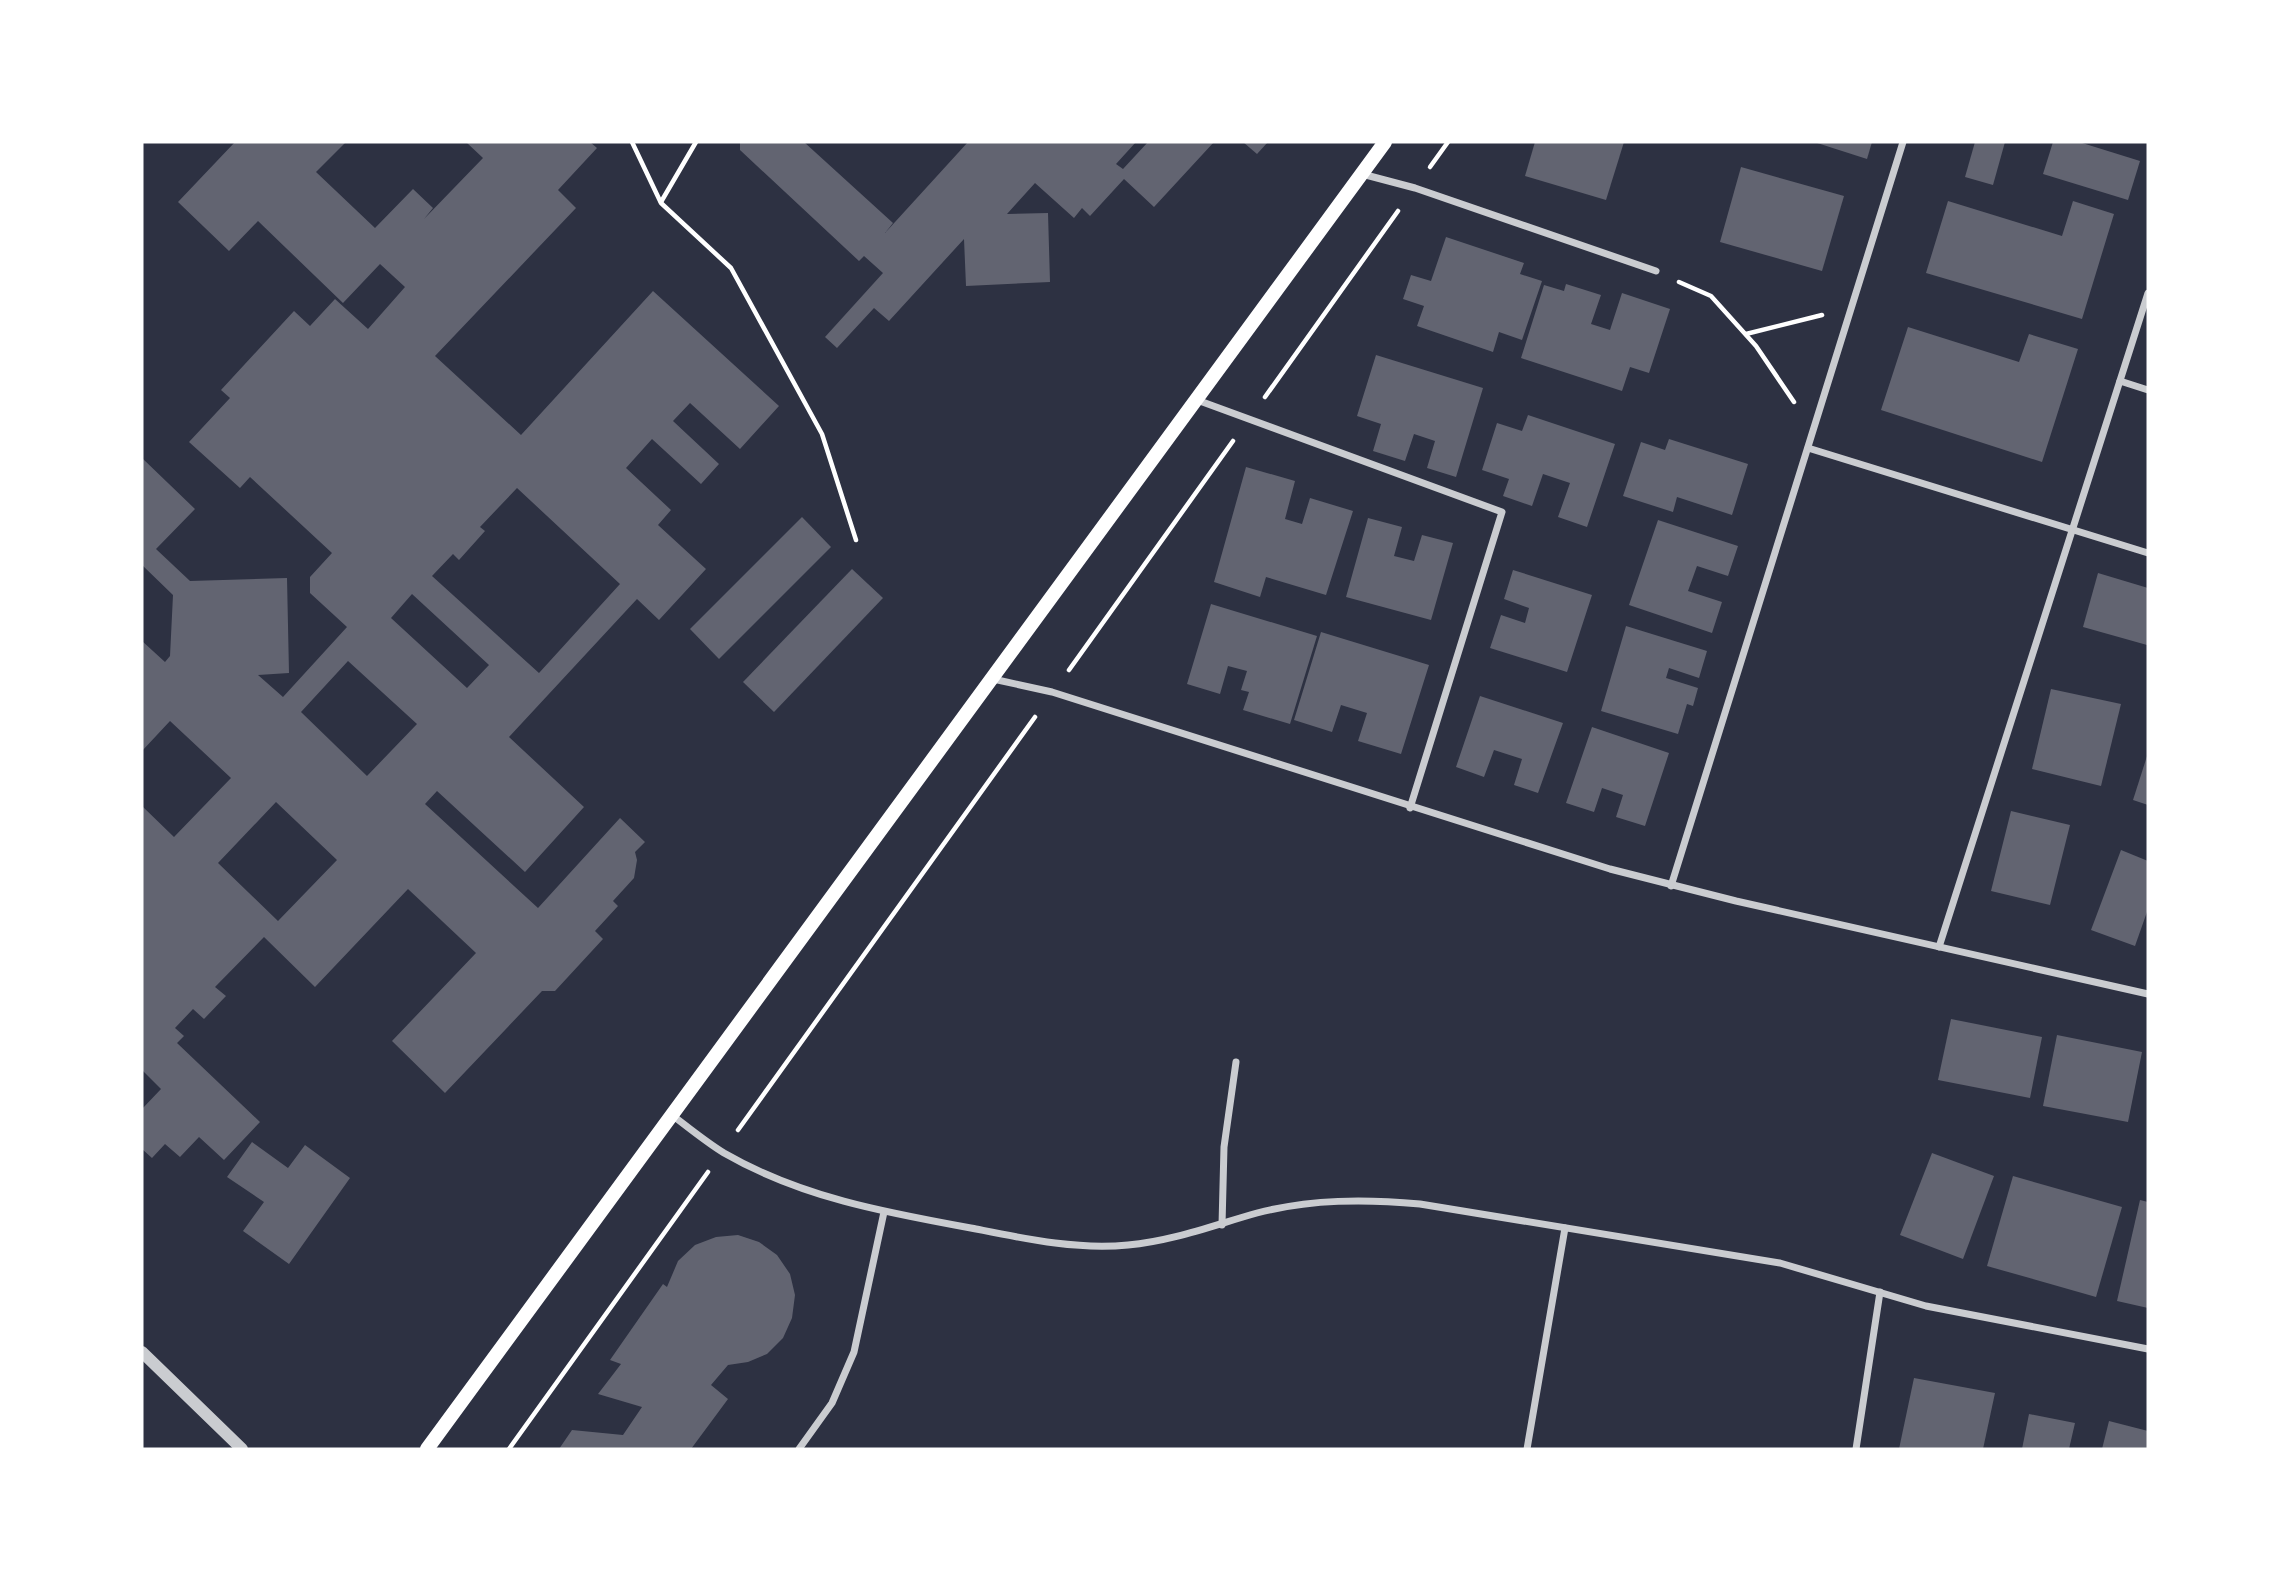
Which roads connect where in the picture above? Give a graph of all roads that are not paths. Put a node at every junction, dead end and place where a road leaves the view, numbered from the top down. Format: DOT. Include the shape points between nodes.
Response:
graph roads {
  1 [pos="1385,142"];
  2 [pos="1903,142"];
  3 [pos="1362,174"];
  4 [pos="1656,271"];
  5 [pos="2148,293"];
  6 [pos="2120,382"];
  7 [pos="2148,390"];
  8 [pos="1196,400"];
  9 [pos="1808,448"];
  10 [pos="2073,530"];
  11 [pos="2148,553"];
  12 [pos="993,679"];
  13 [pos="1410,807"];
  14 [pos="1671,886"];
  15 [pos="1939,947"];
  16 [pos="2148,994"];
  17 [pos="1236,1062"];
  18 [pos="672,1115"];
  19 [pos="884,1212"];
  20 [pos="1222,1225"];
  21 [pos="1565,1227"];
  22 [pos="1881,1292"];
  23 [pos="2148,1349"];
  24 [pos="142,1352"];
  25 [pos="242,1449"];
  26 [pos="427,1449"];
  27 [pos="799,1449"];
  28 [pos="1527,1449"];
  29 [pos="1856,1449"];
  1 -- 3 [label="main road"];
  2 -- 9 [label="street"];
  3 -- 4 [label="street"];
  3 -- 8 [label="main road"];
  5 -- 6 [label="street"];
  6 -- 7 [label="street"];
  6 -- 10 [label="street"];
  8 -- 12 [label="main road"];
  8 -- 13 [label="street" via="1502,512"];
  9 -- 10 [label="street"];
  9 -- 14 [label="street"];
  10 -- 11 [label="street"];
  10 -- 15 [label="street"];
  12 -- 13 [label="street" via="1052,692"];
  12 -- 18 [label="main road"];
  13 -- 14 [label="street"];
  14 -- 15 [label="street"];
  15 -- 16 [label="street"];
  17 -- 20 [label="street" via="1224,1147"];
  18 -- 19 [label="street" via="722,1152 801,1189"];
  18 -- 26 [label="main road"];
  19 -- 20 [label="street" via="1051,1243 1092,1246 1161,1241"];
  19 -- 27 [label="street" via="854,1352 832,1404"];
  20 -- 21 [label="street" via="1291,1206 1374,1200"];
  21 -- 22 [label="street" via="1780,1264"];
  21 -- 28 [label="street"];
  22 -- 23 [label="street" via="1988,1320"];
  22 -- 29 [label="street"];
  24 -- 25 [label="street"];
}
